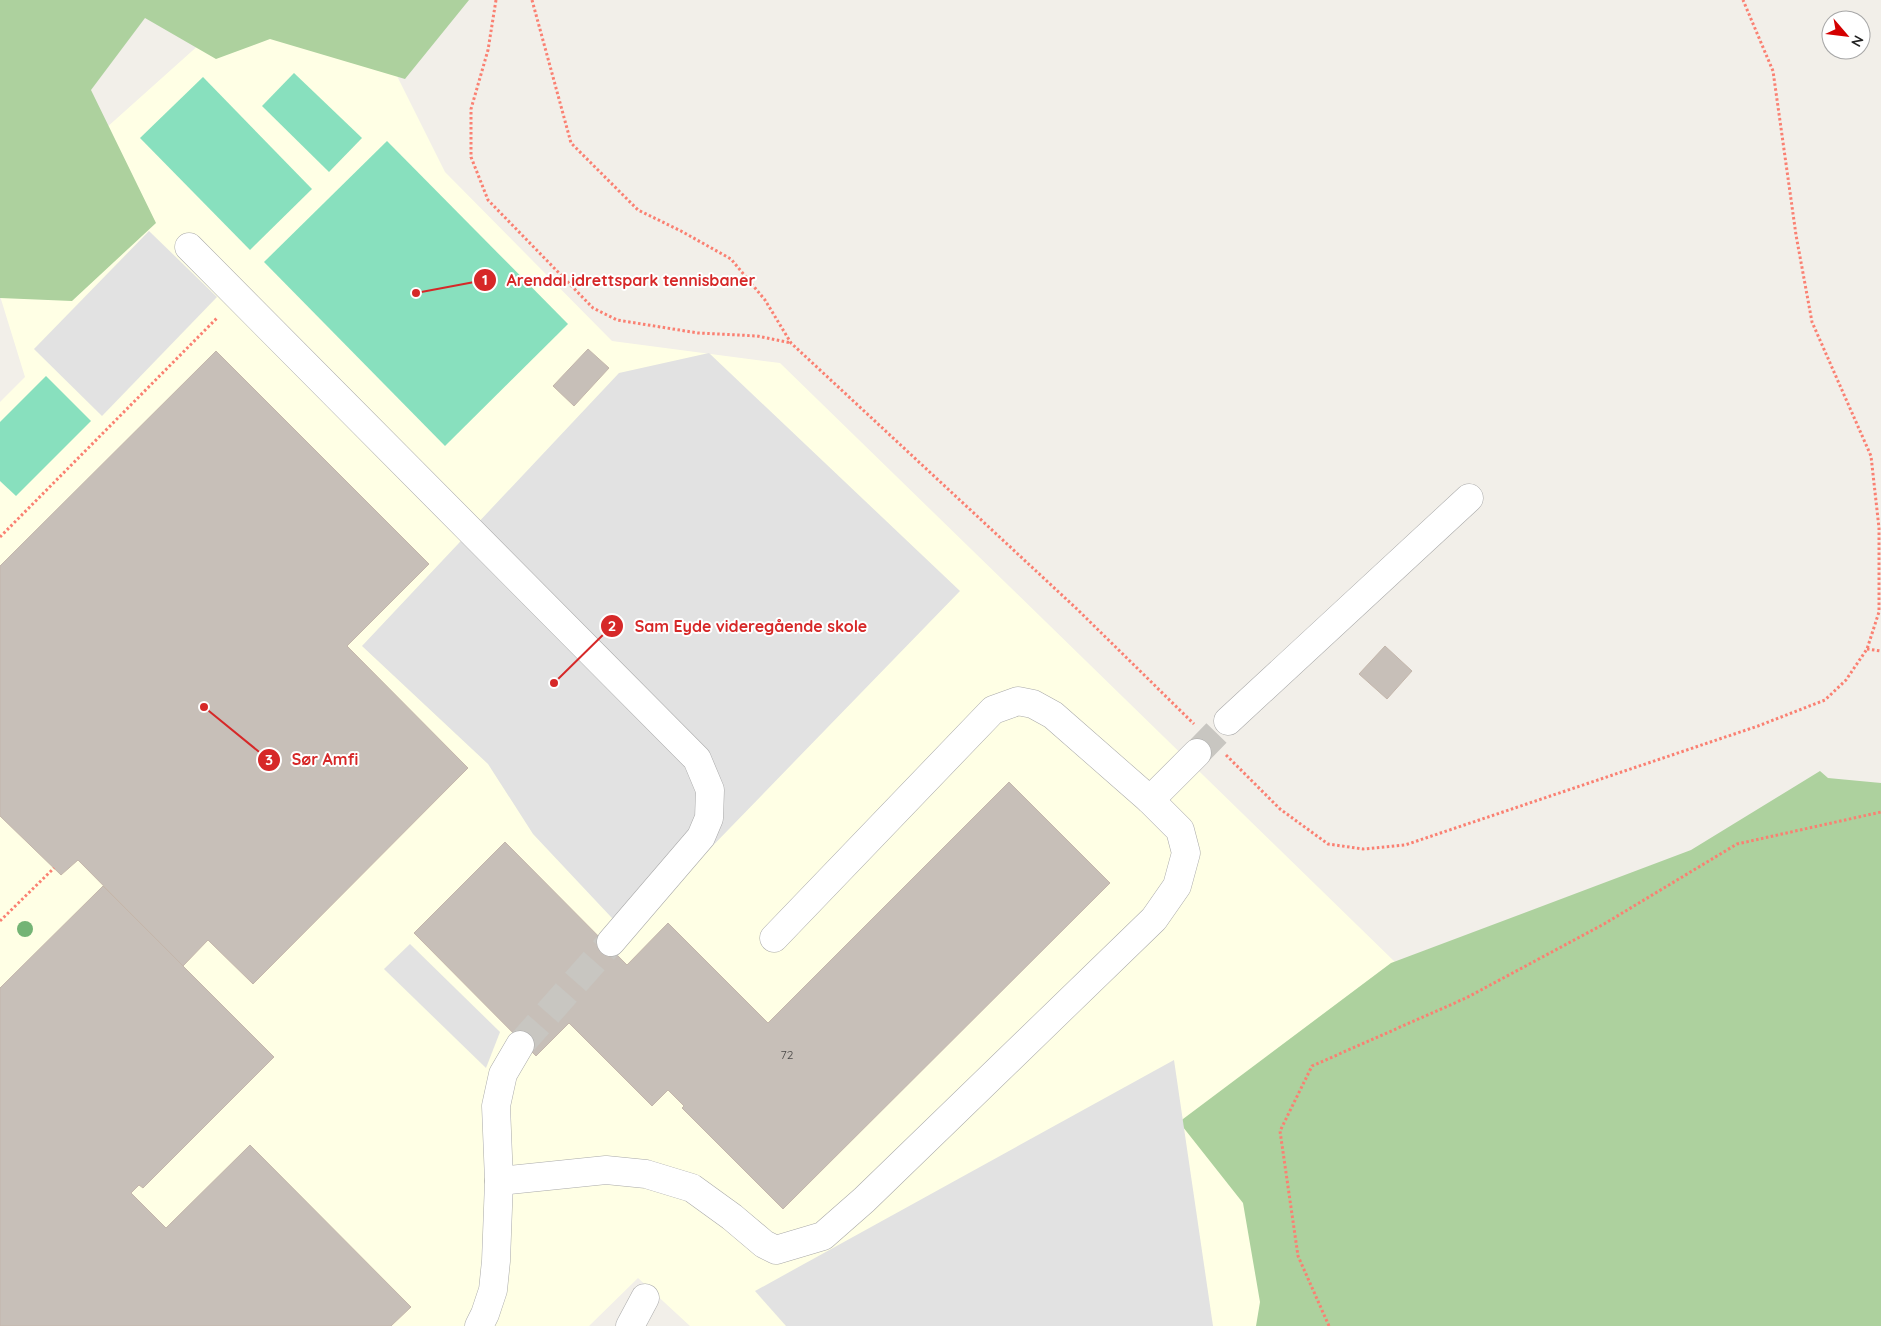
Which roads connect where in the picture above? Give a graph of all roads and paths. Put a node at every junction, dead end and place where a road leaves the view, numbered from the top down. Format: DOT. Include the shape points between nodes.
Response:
graph roads {
  1 [pos="496,0"];
  2 [pos="532,0"];
  3 [pos="1743,0"];
  4 [pos="189,248"];
  5 [pos="238,297"];
  6 [pos="791,343"];
  7 [pos="1469,498"];
  8 [pos="0,537"];
  9 [pos="1867,649"];
  10 [pos="1881,651"];
  11 [pos="1228,721"];
  12 [pos="1206,744"];
  13 [pos="1150,800"];
  14 [pos="1881,812"];
  15 [pos="54,868"];
  16 [pos="0,921"];
  17 [pos="774,938"];
  18 [pos="611,942"];
  19 [pos="520,1045"];
  20 [pos="499,1181"];
  21 [pos="645,1298"];
  22 [pos="478,1326"];
  23 [pos="630,1326"];
  24 [pos="1329,1326"];
  1 -- 6 [label="path" via="488,50 471,109 471,156 488,200 593,308 617,320"];
  2 -- 6 [label="path" via="571,143 638,210 731,259 765,300"];
  3 -- 9 [label="path" via="1773,71 1812,322 1870,456 1879,528 1879,612"];
  4 -- 5 [label="street"];
  5 -- 8 [label="path"];
  5 -- 18 [label="street" via="697,759 710,790 709,818 701,837"];
  6 -- 12 [label="path" via="1078,610"];
  7 -- 11 [label="street"];
  9 -- 10 [label="path"];
  9 -- 12 [label="path" via="1846,680 1826,700 1406,845 1363,850 1328,844 1280,809"];
  12 -- 13 [label="street"];
  13 -- 17 [label="street" via="1053,715 1033,704 1018,701 993,710"];
  13 -- 20 [label="street" via="1180,830 1186,854 1177,886 1154,919 823,1236 776,1250 692,1188 646,1174 606,1170"];
  14 -- 24 [label="path" via="1737,844 1604,924 1466,998 1312,1066 1280,1131 1298,1256"];
  15 -- 16 [label="path"];
  19 -- 20 [label="street" via="503,1074 496,1106"];
  20 -- 22 [label="street" via="493,1290"];
  21 -- 23 [label="street"];
}
